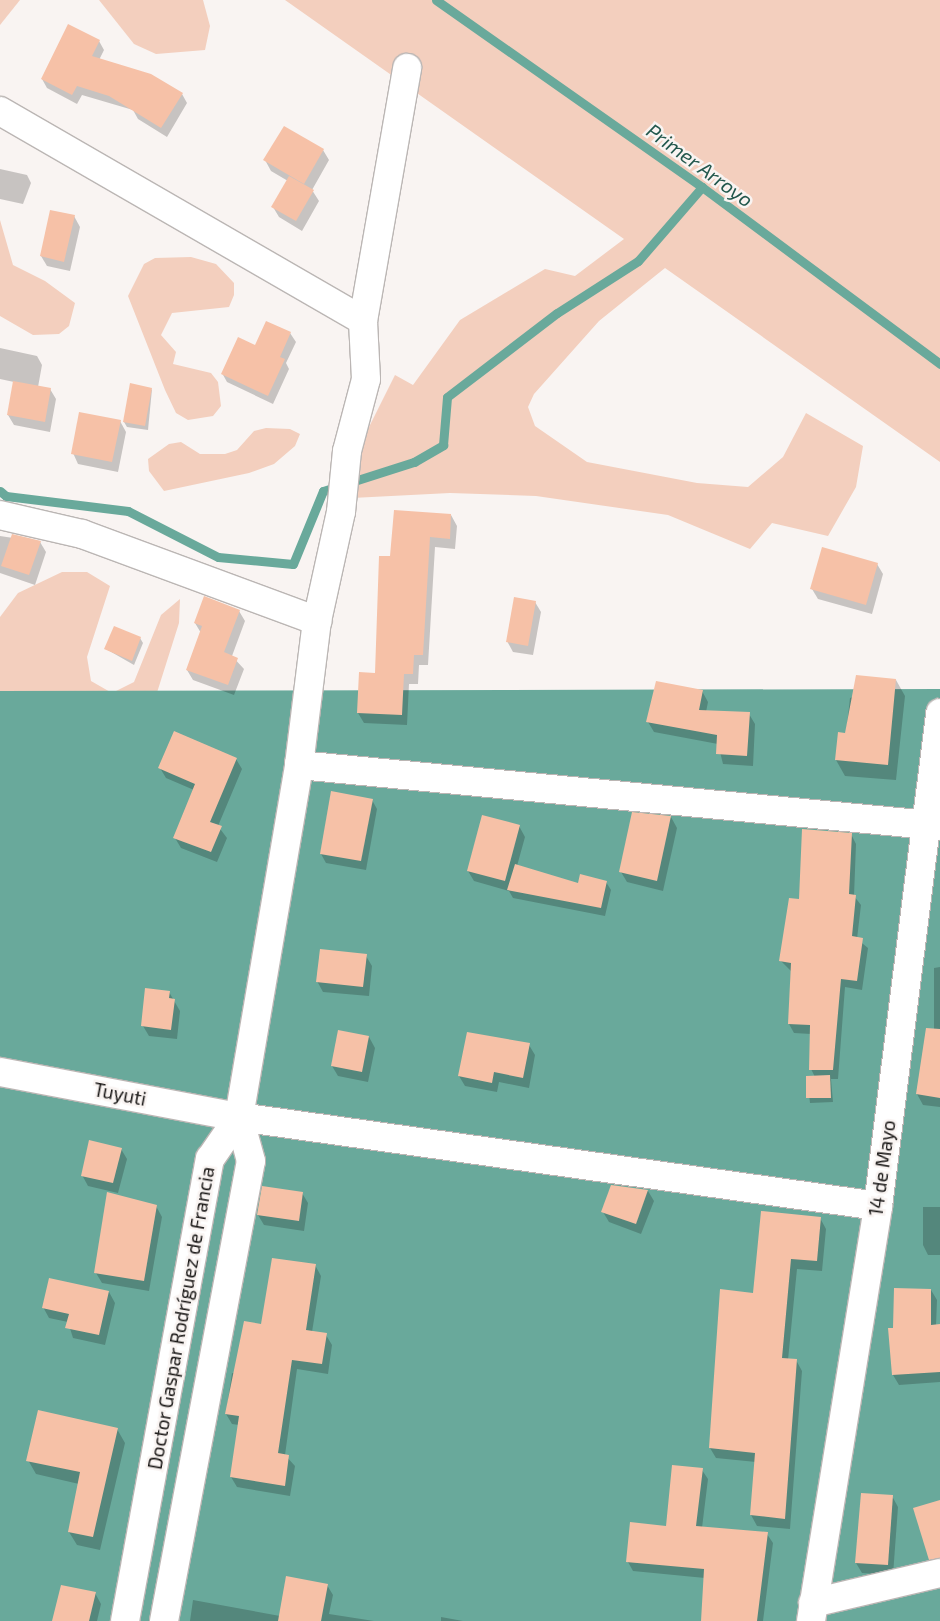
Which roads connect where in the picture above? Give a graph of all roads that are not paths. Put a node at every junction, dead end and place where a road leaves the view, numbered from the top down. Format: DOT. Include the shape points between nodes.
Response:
graph roads {
  1 [pos="408,68"];
  2 [pos="0,111"];
  3 [pos="363,321"];
  4 [pos="0,515"];
  5 [pos="316,621"];
  6 [pos="940,712"];
  7 [pos="299,765"];
  8 [pos="934,826"];
  9 [pos="0,1072"];
  10 [pos="239,1117"];
  11 [pos="878,1206"];
  12 [pos="940,1573"];
  13 [pos="812,1612"];
  14 [pos="125,1621"];
  15 [pos="164,1621"];
  1 -- 3 [label="street"];
  2 -- 3 [label="street"];
  3 -- 5 [label="street" via="366,380 347,451 341,512"];
  4 -- 5 [label="street" via="82,534"];
  5 -- 7 [label="street"];
  6 -- 8 [label="street, 14 de Mayo"];
  7 -- 8 [label="street"];
  7 -- 10 [label="street"];
  8 -- 11 [label="street, 14 de Mayo"];
  9 -- 10 [label="street, Tuyuti"];
  10 -- 11 [label="street, Tuyuti"];
  10 -- 14 [label="street, Doctor Gaspar Rodríguez de Francia" via="210,1159"];
  10 -- 15 [label="street, Doctor Gaspar Rodríguez de Francia" via="251,1161"];
  11 -- 13 [label="street, 14 de Mayo"];
  12 -- 13 [label="street"];
}
